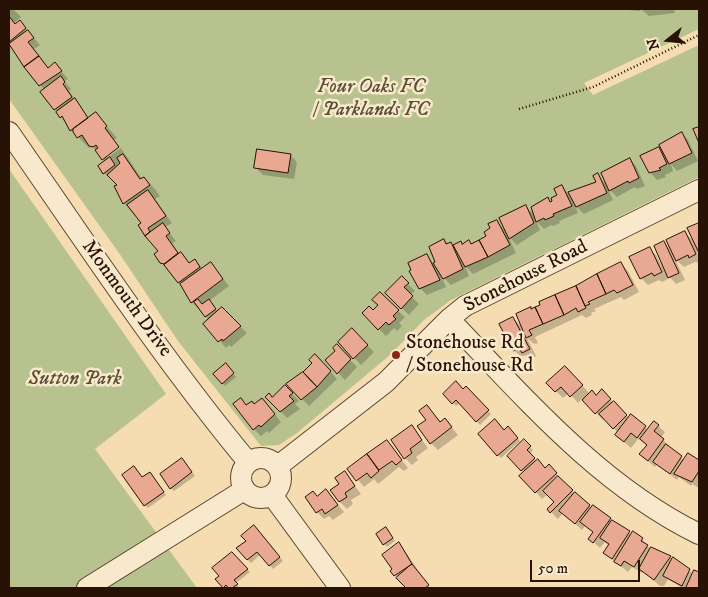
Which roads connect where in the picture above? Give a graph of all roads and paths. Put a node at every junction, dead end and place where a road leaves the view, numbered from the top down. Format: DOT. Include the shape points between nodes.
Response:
graph roads {
  1 [pos="699,35"];
  2 [pos="519,109"];
  3 [pos="9,132"];
  4 [pos="699,190"];
  5 [pos="449,319"];
  6 [pos="248,462"];
  7 [pos="278,466"];
  8 [pos="244,490"];
  9 [pos="272,495"];
  10 [pos="699,534"];
  11 [pos="87,588"];
  12 [pos="340,588"];
  1 -- 2 [label="path" via="593,87"];
  3 -- 6 [label="street, Monmouth Drive" via="128,304"];
  4 -- 5 [label="street, Stonehouse Road" via="482,296"];
  5 -- 7 [label="street, Stonehouse Road" via="386,382"];
  5 -- 10 [label="street" via="592,464 663,515"];
  6 -- 7 [label="street" via="259,457"];
  6 -- 8 [label="street" via="240,478"];
  7 -- 9 [label="street" via="281,476 279,487"];
  8 -- 9 [label="street" via="254,497"];
  8 -- 11 [label="street"];
  9 -- 12 [label="street"];
}
